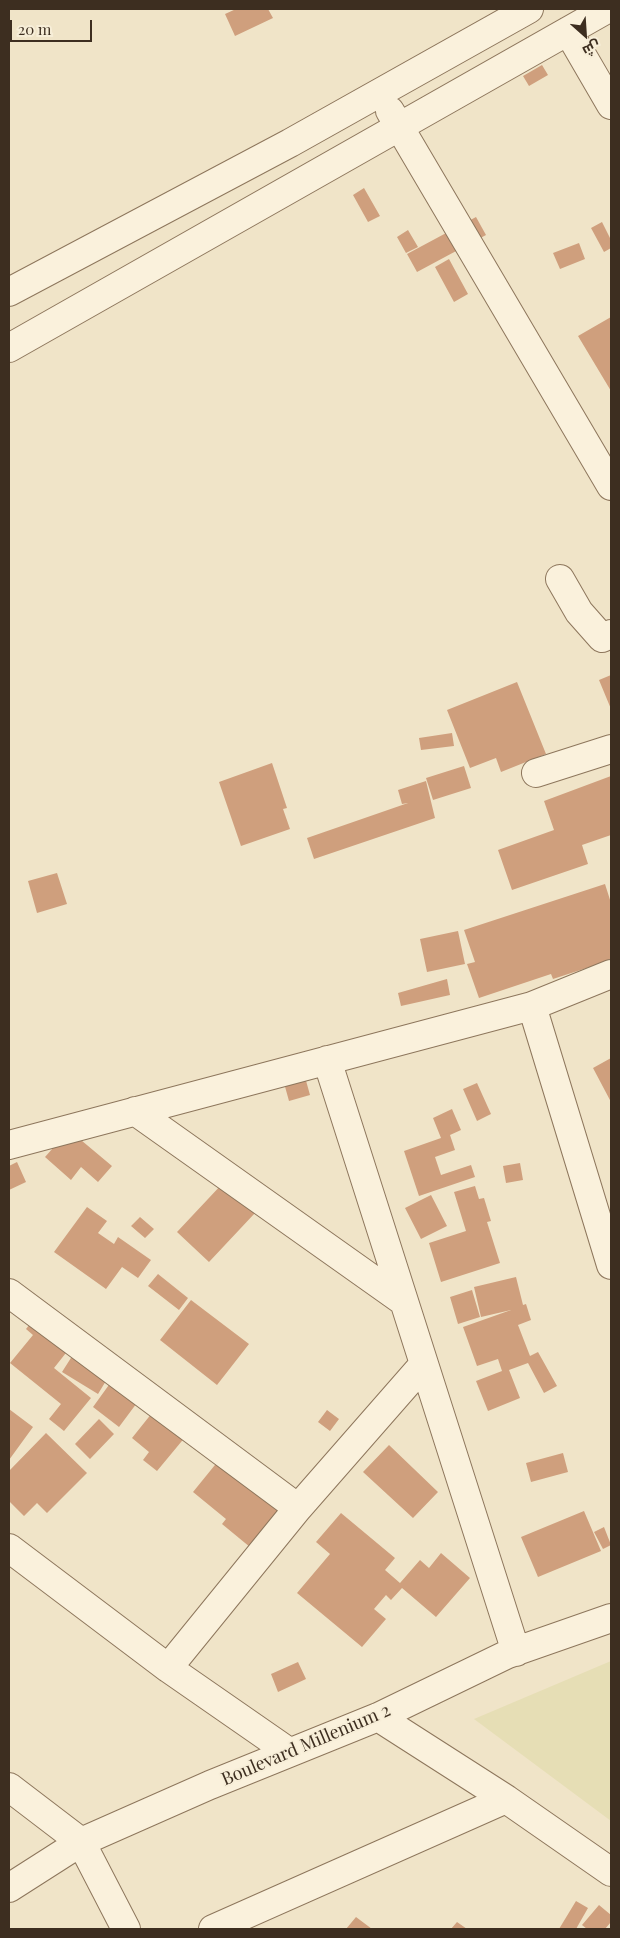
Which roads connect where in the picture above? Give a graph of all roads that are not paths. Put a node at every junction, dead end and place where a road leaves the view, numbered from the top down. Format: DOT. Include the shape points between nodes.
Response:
graph roads {
  1 [pos="529,9"];
  2 [pos="607,9"];
  3 [pos="568,31"];
  4 [pos="379,93"];
  5 [pos="611,105"];
  6 [pos="399,126"];
  7 [pos="9,292"];
  8 [pos="9,348"];
  9 [pos="611,486"];
  10 [pos="560,579"];
  11 [pos="611,634"];
  12 [pos="609,755"];
  13 [pos="536,773"];
  14 [pos="611,974"];
  15 [pos="532,1006"];
  16 [pos="326,1060"];
  17 [pos="135,1111"];
  18 [pos="9,1145"];
  19 [pos="611,1265"];
  20 [pos="9,1293"];
  21 [pos="403,1301"];
  22 [pos="424,1364"];
  23 [pos="298,1508"];
  24 [pos="9,1548"];
  25 [pos="611,1618"];
  26 [pos="516,1652"];
  27 [pos="168,1668"];
  28 [pos="378,1717"];
  29 [pos="289,1752"];
  30 [pos="9,1787"];
  31 [pos="506,1799"];
  32 [pos="81,1842"];
  33 [pos="611,1872"];
  34 [pos="9,1888"];
  35 [pos="126,1929"];
  36 [pos="213,1929"];
  1 -- 4 [label="street"];
  2 -- 3 [label="street"];
  3 -- 5 [label="street"];
  3 -- 6 [label="street"];
  4 -- 6 [label="street"];
  4 -- 7 [label="street"];
  6 -- 8 [label="street"];
  6 -- 9 [label="street"];
  10 -- 11 [label="street" via="579,612 602,638"];
  12 -- 13 [label="street"];
  14 -- 15 [label="street"];
  15 -- 16 [label="street"];
  15 -- 19 [label="street"];
  16 -- 17 [label="street"];
  16 -- 21 [label="street"];
  17 -- 18 [label="street"];
  17 -- 21 [label="street"];
  20 -- 23 [label="street"];
  21 -- 22 [label="street"];
  22 -- 23 [label="street"];
  22 -- 26 [label="street"];
  23 -- 27 [label="street"];
  24 -- 27 [label="street"];
  25 -- 26 [label="street, Boulevard Millenium 2"];
  26 -- 28 [label="street, Boulevard Millenium 2"];
  27 -- 29 [label="street"];
  28 -- 29 [label="street, Boulevard Millenium 2"];
  28 -- 31 [label="street"];
  29 -- 32 [label="street, Boulevard Millenium 2"];
  30 -- 32 [label="street"];
  31 -- 33 [label="street"];
  31 -- 36 [label="street"];
  32 -- 34 [label="street, Boulevard Millenium 2"];
  32 -- 35 [label="street"];
}
